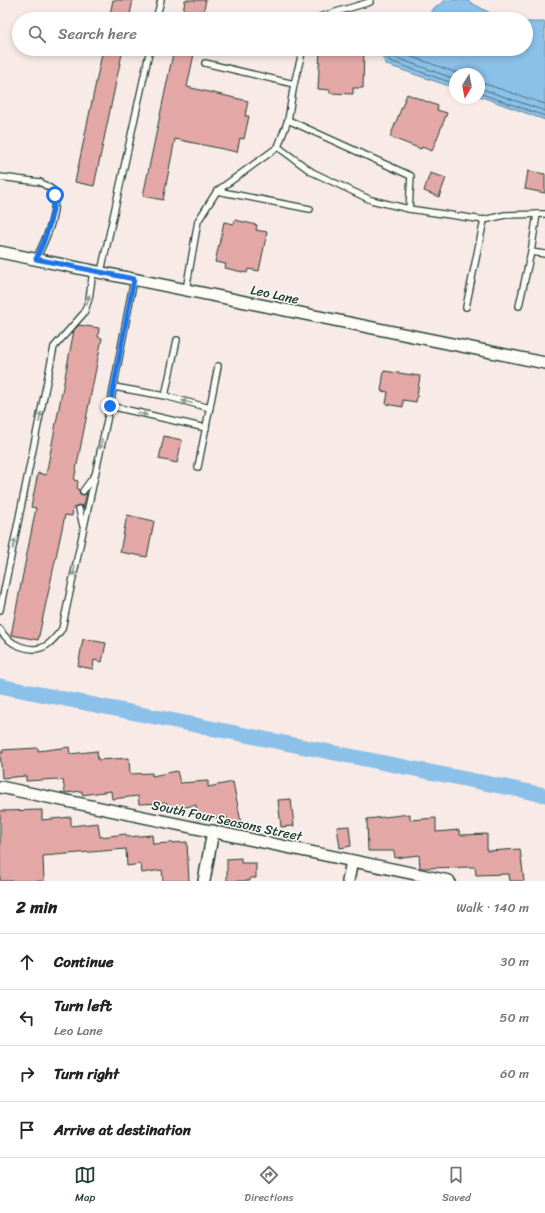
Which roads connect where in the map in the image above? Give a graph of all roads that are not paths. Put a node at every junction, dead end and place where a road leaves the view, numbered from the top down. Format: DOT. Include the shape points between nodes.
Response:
graph roads {
  1 [pos="160,0"];
  2 [pos="370,0"];
  3 [pos="157,12"];
  4 [pos="336,12"];
  5 [pos="148,56"];
  6 [pos="301,56"];
  7 [pos="205,63"];
  8 [pos="294,84"];
  9 [pos="288,120"];
  10 [pos="278,147"];
  11 [pos="0,177"];
  12 [pos="217,191"];
  13 [pos="310,209"];
  14 [pos="409,209"];
  15 [pos="537,214"];
  16 [pos="545,214"];
  17 [pos="484,220"];
  18 [pos="0,252"];
  19 [pos="531,252"];
  20 [pos="545,254"];
  21 [pos="36,259"];
  22 [pos="97,272"];
  23 [pos="134,279"];
  24 [pos="186,290"];
  25 [pos="519,306"];
  26 [pos="466,307"];
  27 [pos="177,340"];
  28 [pos="545,363"];
  29 [pos="218,366"];
  30 [pos="114,387"];
  31 [pos="165,396"];
  32 [pos="110,406"];
  33 [pos="210,408"];
  34 [pos="206,428"];
  35 [pos="198,467"];
  36 [pos="95,474"];
  37 [pos="83,491"];
  38 [pos="79,509"];
  39 [pos="83,528"];
  40 [pos="0,610"];
  41 [pos="0,630"];
  42 [pos="0,787"];
  43 [pos="213,831"];
  44 [pos="352,861"];
  45 [pos="204,881"];
  46 [pos="348,881"];
  47 [pos="449,881"];
  1 -- 3 [label="lane"];
  2 -- 4 [label="lane"];
  5 -- 22 [label="lane"];
  6 -- 8 [label="lane"];
  7 -- 8 [label="lane"];
  8 -- 9 [label="lane"];
  9 -- 10 [label="lane"];
  9 -- 14 [label="lane" via="411,176"];
  10 -- 12 [label="lane"];
  10 -- 14 [label="lane" via="312,172 358,194 371,200"];
  11 -- 21 [label="lane" via="40,182 53,190 53,212 45,240"];
  12 -- 13 [label="lane"];
  12 -- 24 [label="lane" via="198,221"];
  14 -- 17 [label="lane"];
  15 -- 16 [label="lane"];
  15 -- 17 [label="lane" via="506,215"];
  15 -- 19 [label="lane"];
  17 -- 26 [label="lane"];
  18 -- 21 [label="street, Leo Lane"];
  19 -- 20 [label="lane"];
  19 -- 25 [label="lane"];
  21 -- 22 [label="street, Leo Lane"];
  22 -- 23 [label="street, Leo Lane"];
  40 -- 22 [label="lane, one-way" via="54,347 84,313"];
  23 -- 24 [label="street, Leo Lane"];
  23 -- 30 [label="lane"];
  24 -- 28 [label="street, Leo Lane"];
  27 -- 31 [label="lane"];
  29 -- 33 [label="lane"];
  30 -- 31 [label="lane"];
  30 -- 32 [label="lane"];
  33 -- 31 [label="lane, one-way"];
  32 -- 34 [label="lane, one-way"];
  32 -- 36 [label="lane, one-way"];
  33 -- 34 [label="lane"];
  34 -- 35 [label="lane"];
  36 -- 37 [label="lane"];
  36 -- 39 [label="lane"];
  38 -- 39 [label="lane"];
  39 -- 41 [label="lane, one-way" via="62,629 56,638 46,646 36,648 10,642"];
  42 -- 43 [label="street, South Four Seasons Street"];
  43 -- 44 [label="street, South Four Seasons Street"];
  43 -- 45 [label="street"];
  44 -- 46 [label="street"];
  44 -- 47 [label="street, South Four Seasons Street"];
}
